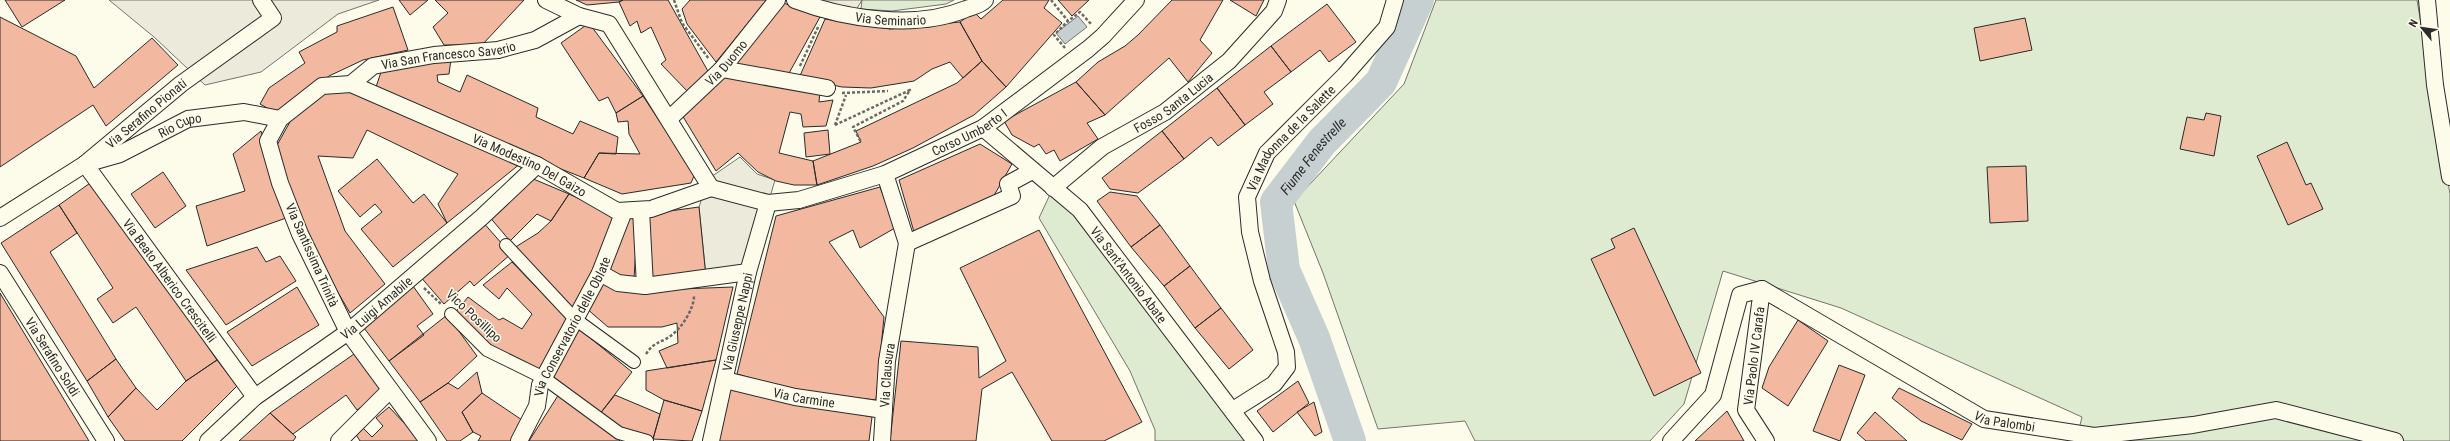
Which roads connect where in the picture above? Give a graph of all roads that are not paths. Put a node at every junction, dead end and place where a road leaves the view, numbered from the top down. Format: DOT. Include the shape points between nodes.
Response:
graph roads {
  1 [pos="261,0"];
  2 [pos="546,0"];
  3 [pos="777,0"];
  4 [pos="795,0"];
  5 [pos="985,0"];
  6 [pos="1136,0"];
  7 [pos="1278,0"];
  8 [pos="1395,0"];
  9 [pos="2427,0"];
  10 [pos="579,16"];
  11 [pos="722,69"];
  12 [pos="351,84"];
  13 [pos="827,88"];
  14 [pos="670,118"];
  15 [pos="280,119"];
  16 [pos="983,128"];
  17 [pos="85,164"];
  18 [pos="537,165"];
  19 [pos="1032,171"];
  20 [pos="885,174"];
  21 [pos="2450,176"];
  22 [pos="711,188"];
  23 [pos="1053,188"];
  24 [pos="768,203"];
  25 [pos="641,210"];
  26 [pos="624,211"];
  27 [pos="0,218"];
  28 [pos="907,243"];
  29 [pos="506,245"];
  30 [pos="748,272"];
  31 [pos="600,273"];
  32 [pos="0,274"];
  33 [pos="645,286"];
  34 [pos="1762,288"];
  35 [pos="451,314"];
  36 [pos="575,319"];
  37 [pos="348,332"];
  38 [pos="634,362"];
  39 [pos="544,378"];
  40 [pos="725,380"];
  41 [pos="390,390"];
  42 [pos="255,397"];
  43 [pos="884,410"];
  44 [pos="1233,410"];
  45 [pos="106,441"];
  46 [pos="208,441"];
  47 [pos="339,441"];
  48 [pos="428,441"];
  49 [pos="519,441"];
  50 [pos="647,441"];
  51 [pos="711,441"];
  52 [pos="882,441"];
  53 [pos="1254,441"];
  54 [pos="1671,441"];
  55 [pos="1766,441"];
  56 [pos="2395,441"];
  1 -- 17 [label="street, Via Serafino Pionati" via="272,18 181,84"];
  2 -- 10 [label="street"];
  3 -- 11 [label="street, Via Duomo"];
  4 -- 5 [label="street, Via Seminario" via="825,11 886,21 950,16"];
  6 -- 16 [label="street, Corso Umberto I" via="1104,36"];
  7 -- 23 [label="street, Fosso Santa Lucia" via="1274,11 1229,61 1165,112 1102,147"];
  8 -- 44 [label="street, Via Madonna de la Salette" via="1387,27 1345,75 1267,153 1247,196 1250,232 1262,281 1286,352 1287,367 1274,384"];
  9 -- 21 [label="street" via="2435,85"];
  10 -- 12 [label="street, Via San Francesco Saverio" via="535,40 498,50 434,55 373,66"];
  10 -- 14 [label="street" via="609,24"];
  11 -- 13 [label="street"];
  11 -- 14 [label="street, Via Duomo"];
  12 -- 15 [label="street" via="322,86"];
  12 -- 18 [label="street, Via Modestino Del Gaizo"];
  14 -- 22 [label="street"];
  15 -- 17 [label="street, Rio Cupo" via="244,112 188,119 120,154"];
  15 -- 37 [label="street, Via Santissima Trinità" via="268,141 280,183 300,234"];
  16 -- 19 [label="street, Via Sant'Antonio Abate"];
  16 -- 20 [label="street, Corso Umberto I"];
  17 -- 27 [label="street, Via Serafino Pionati"];
  17 -- 42 [label="street, Via Beato Alberico Crescitelli"];
  18 -- 26 [label="street, Via Modestino Del Gaizo" via="617,211"];
  18 -- 37 [label="street, Via Luigi Amabile" via="482,217"];
  19 -- 23 [label="street, Via Sant'Antonio Abate"];
  19 -- 28 [label="street" via="1008,184 1012,196"];
  20 -- 24 [label="street, Corso Umberto I" via="798,200"];
  20 -- 28 [label="street"];
  22 -- 24 [label="street"];
  22 -- 25 [label="street, Via Modestino Del Gaizo" via="651,209"];
  23 -- 44 [label="street, Via Sant'Antonio Abate" via="1080,210"];
  24 -- 30 [label="street, Via Giuseppe Nappi"];
  25 -- 26 [label="street, Via Modestino Del Gaizo"];
  25 -- 33 [label="street"];
  26 -- 31 [label="street, Via Conservatorio delle Oblate"];
  28 -- 43 [label="street, Via Clausura" via="889,305"];
  29 -- 36 [label="street"];
  30 -- 33 [label="street"];
  30 -- 40 [label="street, Via Giuseppe Nappi"];
  31 -- 33 [label="street" via="618,283"];
  31 -- 36 [label="street, Via Conservatorio delle Oblate"];
  32 -- 45 [label="street, Via Serafino Soldi"];
  34 -- 54 [label="street, Via Paolo IV Carafa" via="1740,295 1713,395"];
  34 -- 55 [label="street, Via Paolo IV Carafa" via="1746,410"];
  34 -- 56 [label="street, Via Palombi" via="1984,420 2094,436 2192,425 2276,410"];
  35 -- 39 [label="street, Vico Posillipo" via="487,350"];
  36 -- 38 [label="street"];
  36 -- 39 [label="street, Via Conservatorio delle Oblate"];
  37 -- 41 [label="street, Via Santissima Trinità"];
  37 -- 42 [label="street, Via Luigi Amabile"];
  39 -- 49 [label="street, Via Conservatorio delle Oblate" via="540,385 537,406"];
  39 -- 50 [label="street, Vico Posillipo" via="619,433"];
  40 -- 43 [label="street, Via Carmine" via="795,397"];
  40 -- 51 [label="street, Via Giuseppe Nappi"];
  41 -- 47 [label="street"];
  41 -- 48 [label="street, Via Santissima Trinità"];
  42 -- 46 [label="street, Via Luigi Amabile"];
  43 -- 52 [label="street, Via Clausura"];
  44 -- 53 [label="street, Via Sant'Antonio Abate"];
}
